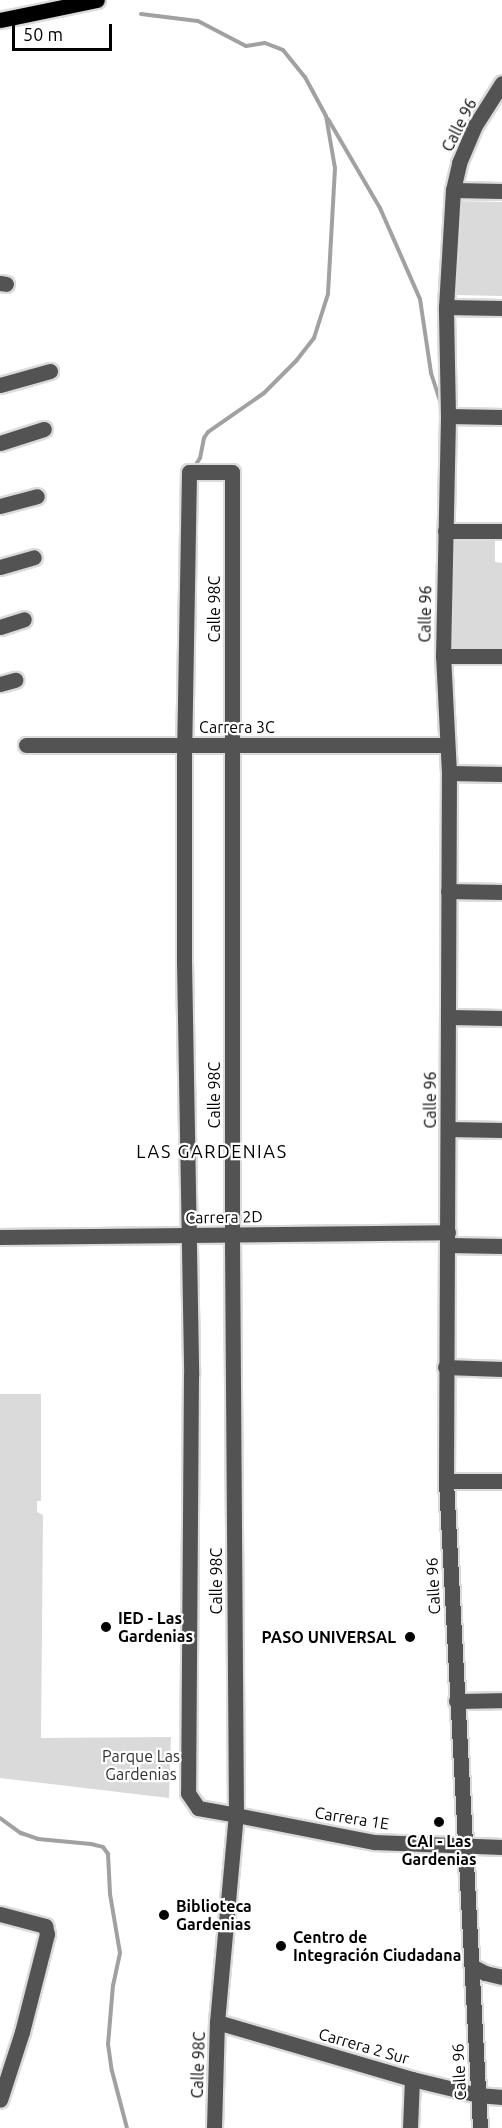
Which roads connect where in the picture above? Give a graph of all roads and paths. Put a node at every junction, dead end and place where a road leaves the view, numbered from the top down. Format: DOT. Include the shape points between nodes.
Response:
graph roads {
  1 [pos="97,0"];
  2 [pos="0,20"];
  3 [pos="502,83"];
  4 [pos="453,190"];
  5 [pos="502,191"];
  6 [pos="446,307"];
  7 [pos="502,308"];
  8 [pos="50,371"];
  9 [pos="0,385"];
  10 [pos="448,416"];
  11 [pos="502,417"];
  12 [pos="44,429"];
  13 [pos="0,443"];
  14 [pos="38,496"];
  15 [pos="0,506"];
  16 [pos="445,531"];
  17 [pos="502,531"];
  18 [pos="34,557"];
  19 [pos="0,567"];
  20 [pos="24,620"];
  21 [pos="0,627"];
  22 [pos="443,656"];
  23 [pos="502,656"];
  24 [pos="26,745"];
  25 [pos="184,745"];
  26 [pos="231,745"];
  27 [pos="447,745"];
  28 [pos="448,773"];
  29 [pos="502,774"];
  30 [pos="448,891"];
  31 [pos="502,892"];
  32 [pos="448,1017"];
  33 [pos="502,1018"];
  34 [pos="448,1129"];
  35 [pos="502,1130"];
  36 [pos="232,1235"];
  37 [pos="188,1236"];
  38 [pos="0,1237"];
  39 [pos="448,1238"];
  40 [pos="502,1246"];
  41 [pos="446,1367"];
  42 [pos="502,1369"];
  43 [pos="446,1481"];
  44 [pos="502,1481"];
  45 [pos="502,1700"];
  46 [pos="456,1701"];
  47 [pos="198,1808"];
  48 [pos="236,1815"];
  49 [pos="464,1847"];
  50 [pos="502,1847"];
  51 [pos="0,1914"];
  52 [pos="472,1966"];
  53 [pos="502,1978"];
  54 [pos="472,1983"];
  55 [pos="217,2022"];
  56 [pos="412,2079"];
  57 [pos="478,2095"];
  58 [pos="502,2097"];
  59 [pos="0,2100"];
  60 [pos="214,2128"];
  61 [pos="410,2128"];
  62 [pos="480,2128"];
  1 -- 2 [label="main road"];
  3 -- 4 [label="street, Calle 96" via="474,128"];
  4 -- 5 [label="street"];
  4 -- 6 [label="street, Calle 96"];
  6 -- 7 [label="street"];
  6 -- 10 [label="street, Calle 96"];
  8 -- 9 [label="street"];
  10 -- 11 [label="street"];
  10 -- 16 [label="street, Calle 96"];
  12 -- 13 [label="street"];
  14 -- 15 [label="street"];
  16 -- 17 [label="street"];
  16 -- 22 [label="street, Calle 96"];
  18 -- 19 [label="street"];
  20 -- 21 [label="street"];
  22 -- 23 [label="street"];
  22 -- 27 [label="street, Calle 96"];
  24 -- 25 [label="street, Carrera 3C"];
  25 -- 26 [label="street, Carrera 3C"];
  25 -- 26 [label="street, Calle 98C" via="189,472 232,472"];
  25 -- 37 [label="street, Calle 98C"];
  26 -- 27 [label="street, Carrera 3C"];
  26 -- 36 [label="street, Calle 98C"];
  27 -- 28 [label="street, Calle 96"];
  28 -- 29 [label="street"];
  28 -- 30 [label="street, Calle 96"];
  30 -- 31 [label="street"];
  30 -- 32 [label="street, Calle 96"];
  32 -- 33 [label="street"];
  32 -- 34 [label="street, Calle 96"];
  34 -- 35 [label="street"];
  34 -- 39 [label="street, Calle 96"];
  36 -- 37 [label="street, Carrera 2D"];
  36 -- 39 [label="street, Carrera 2D"];
  36 -- 48 [label="street, Calle 98C"];
  37 -- 38 [label="street, Carrera 2D"];
  37 -- 47 [label="street, Calle 98C" via="191,1375 188,1794"];
  39 -- 40 [label="street, Carrera 2D"];
  39 -- 41 [label="street, Calle 96"];
  41 -- 42 [label="street"];
  41 -- 43 [label="street, Calle 96"];
  43 -- 44 [label="street"];
  43 -- 46 [label="street, Calle 96"];
  45 -- 46 [label="street"];
  46 -- 49 [label="street, Calle 96"];
  47 -- 48 [label="street, Carrera 1E"];
  48 -- 49 [label="street, Carrera 1E" via="374,1842"];
  48 -- 55 [label="street, Calle 98C"];
  49 -- 50 [label="street, Carrera 1E"];
  49 -- 52 [label="street, Calle 96"];
  51 -- 59 [label="street" via="45,1926 47,1934"];
  52 -- 53 [label="street"];
  52 -- 54 [label="street, Calle 96"];
  53 -- 54 [label="street"];
  54 -- 57 [label="street, Calle 96"];
  55 -- 56 [label="street, Carrera 2 Sur"];
  55 -- 60 [label="street, Calle 98C"];
  56 -- 57 [label="street, Carrera 2 Sur"];
  56 -- 61 [label="street"];
  57 -- 58 [label="street, Carrera 2 Sur"];
  57 -- 62 [label="street, Calle 96"];
}
